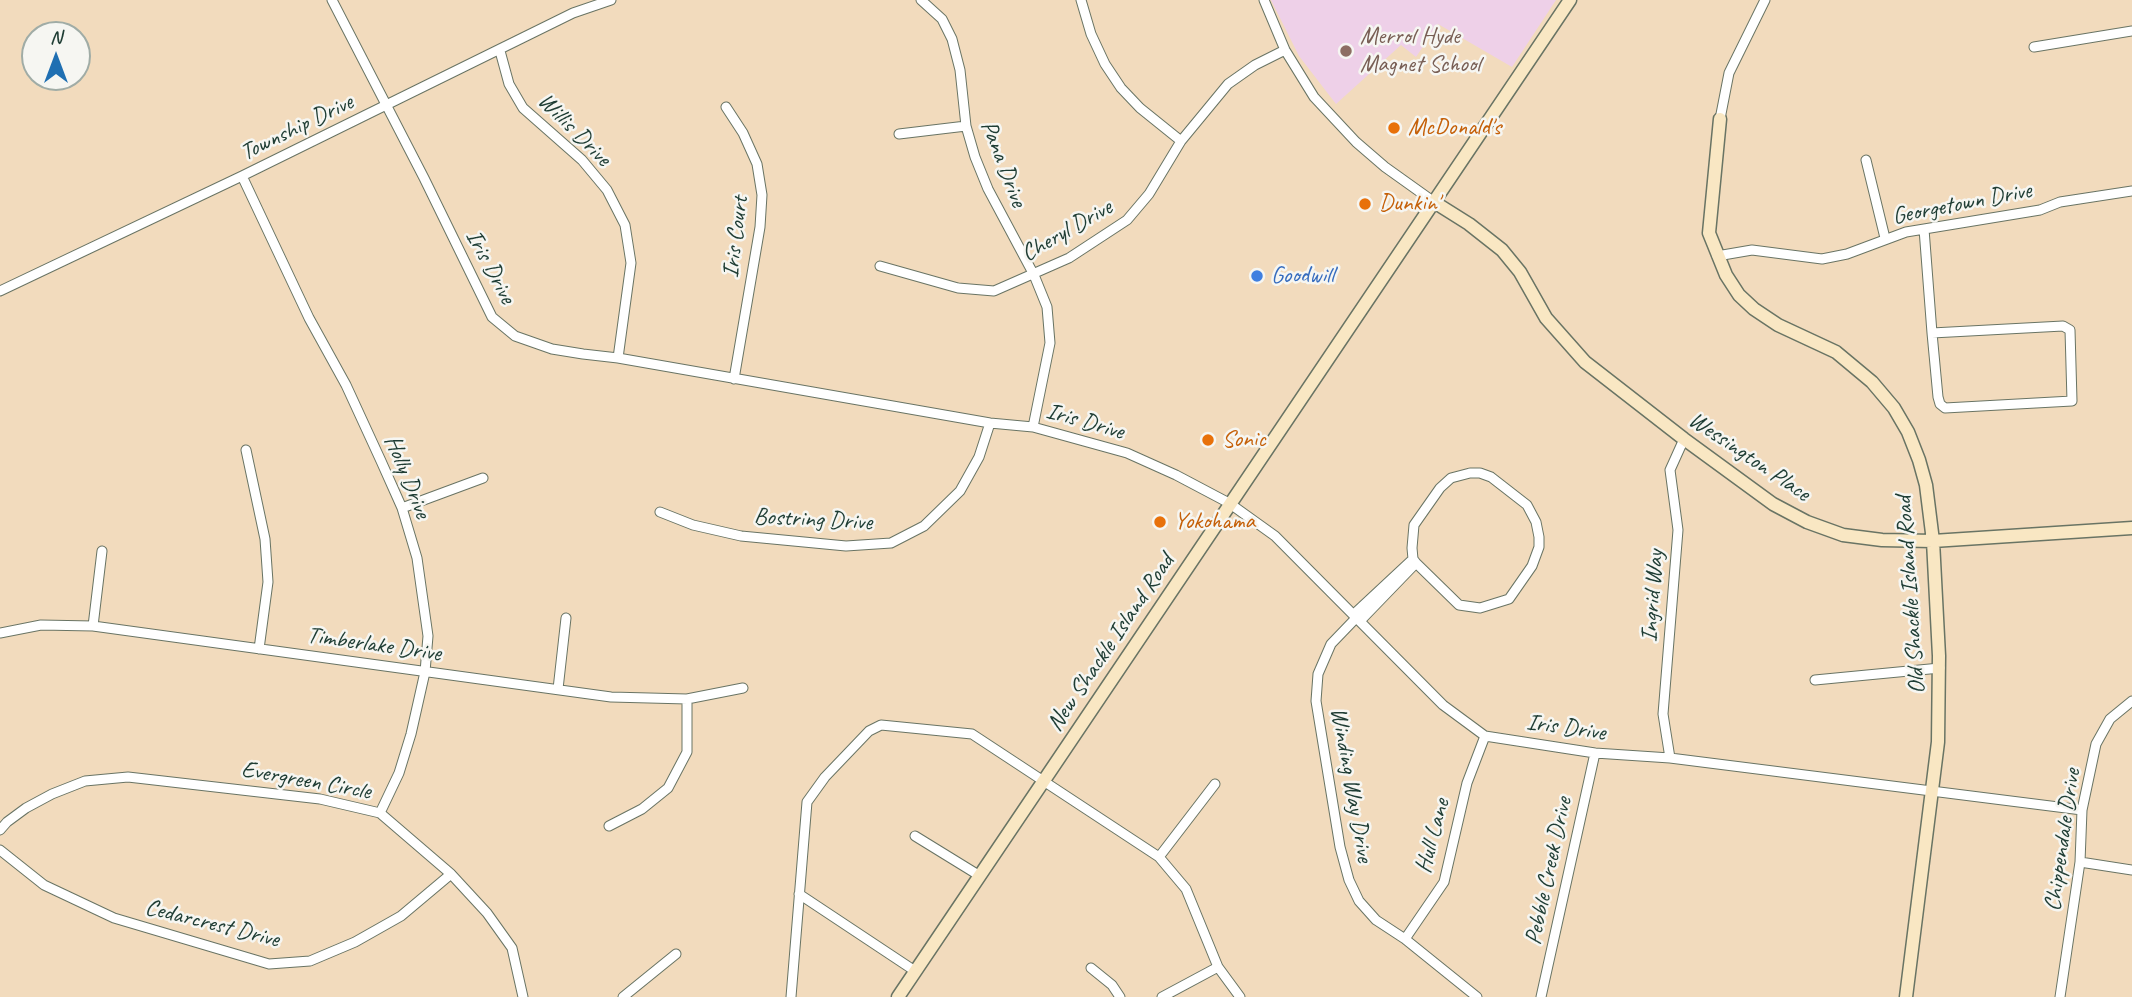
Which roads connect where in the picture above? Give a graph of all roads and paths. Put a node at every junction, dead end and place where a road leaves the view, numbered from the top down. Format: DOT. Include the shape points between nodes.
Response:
graph roads {
  1 [pos="332,0"];
  2 [pos="611,0"];
  3 [pos="921,0"];
  4 [pos="1081,0"];
  5 [pos="1264,0"];
  6 [pos="1570,0"];
  7 [pos="1765,0"];
  8 [pos="2132,31"];
  9 [pos="2034,47"];
  10 [pos="1284,50"];
  11 [pos="500,51"];
  12 [pos="387,105"];
  13 [pos="726,107"];
  14 [pos="1720,119"];
  15 [pos="966,126"];
  16 [pos="899,134"];
  17 [pos="1181,141"];
  18 [pos="1866,160"];
  19 [pos="242,176"];
  20 [pos="2132,191"];
  21 [pos="1434,202"];
  22 [pos="1924,229"];
  23 [pos="1885,239"];
  24 [pos="1717,256"];
  25 [pos="880,266"];
  26 [pos="1034,275"];
  27 [pos="0,291"];
  28 [pos="1932,333"];
  29 [pos="618,358"];
  30 [pos="734,379"];
  31 [pos="990,424"];
  32 [pos="1033,427"];
  33 [pos="1684,439"];
  34 [pos="246,450"];
  35 [pos="483,478"];
  36 [pos="1229,503"];
  37 [pos="402,508"];
  38 [pos="660,512"];
  39 [pos="2132,528"];
  40 [pos="1933,541"];
  41 [pos="102,551"];
  42 [pos="1415,561"];
  43 [pos="1357,617"];
  44 [pos="566,618"];
  45 [pos="93,626"];
  46 [pos="0,633"];
  47 [pos="259,649"];
  48 [pos="1940,668"];
  49 [pos="425,671"];
  50 [pos="1815,680"];
  51 [pos="743,688"];
  52 [pos="558,689"];
  53 [pos="687,699"];
  54 [pos="2132,701"];
  55 [pos="1485,736"];
  56 [pos="1595,753"];
  57 [pos="1670,758"];
  58 [pos="1045,780"];
  59 [pos="1215,784"];
  60 [pos="1934,790"];
  61 [pos="2082,810"];
  62 [pos="380,813"];
  63 [pos="609,826"];
  64 [pos="0,830"];
  65 [pos="915,836"];
  66 [pos="0,850"];
  67 [pos="1159,857"];
  68 [pos="2080,862"];
  69 [pos="2132,870"];
  70 [pos="451,874"];
  71 [pos="980,876"];
  72 [pos="799,894"];
  73 [pos="1405,939"];
  74 [pos="676,954"];
  75 [pos="1219,967"];
  76 [pos="1091,968"];
  77 [pos="915,971"];
  78 [pos="523,997"];
  79 [pos="623,997"];
  80 [pos="790,997"];
  81 [pos="898,997"];
  82 [pos="1120,997"];
  83 [pos="1162,997"];
  84 [pos="1240,997"];
  85 [pos="1477,997"];
  86 [pos="1541,997"];
  87 [pos="1906,997"];
  88 [pos="2060,997"];
  1 -- 12 [label="street, Iris Drive"];
  2 -- 11 [label="street, Township Drive" via="573,13"];
  3 -- 15 [label="street, Pana Drive" via="942,19 952,39"];
  4 -- 17 [label="street" via="1091,34 1121,88"];
  5 -- 10 [label="street"];
  6 -- 21 [label="street, New Shackle Island Road"];
  7 -- 14 [label="street, Old Shackle Island Road" via="1729,73"];
  8 -- 9 [label="street"];
  10 -- 17 [label="street, Cheryl Drive" via="1228,84"];
  10 -- 21 [label="street" via="1311,94 1356,142"];
  11 -- 12 [label="street, Township Drive"];
  11 -- 29 [label="street, Willis Drive" via="509,84 523,108 582,160 607,190 625,225 631,263"];
  12 -- 19 [label="street, Township Drive"];
  12 -- 29 [label="street, Iris Drive" via="492,317 515,336 552,349"];
  13 -- 30 [label="street, Iris Court" via="757,164 762,195"];
  14 -- 24 [label="street, Old Shackle Island Road" via="1709,233"];
  15 -- 16 [label="street"];
  15 -- 26 [label="street, Pana Drive" via="988,189"];
  17 -- 26 [label="street, Cheryl Drive" via="1127,220"];
  18 -- 23 [label="street"];
  19 -- 27 [label="street, Township Drive"];
  19 -- 37 [label="street, Holly Drive"];
  20 -- 22 [label="street, Georgetown Drive"];
  21 -- 33 [label="street, Wessington Place" via="1502,250 1546,318 1585,362"];
  21 -- 36 [label="street, New Shackle Island Road"];
  22 -- 23 [label="street, Georgetown Drive"];
  22 -- 28 [label="street"];
  23 -- 24 [label="street, Georgetown Drive" via="1822,259 1752,250"];
  24 -- 40 [label="street, Old Shackle Island Road" via="1739,295 1754,309 1836,352 1894,408 1919,460"];
  25 -- 26 [label="street, Cheryl Drive" via="958,288 994,291"];
  26 -- 32 [label="street, Pana Drive" via="1047,307 1050,343"];
  28 -- 28 [label="street" via="1938,397 1945,408 2072,401 2070,330 2063,326"];
  29 -- 30 [label="street, Iris Drive"];
  30 -- 31 [label="street, Iris Drive"];
  31 -- 32 [label="street, Iris Drive"];
  31 -- 38 [label="street, Bostring Drive" via="960,492 924,526 891,542 846,546 741,536"];
  32 -- 36 [label="street, Iris Drive" via="1126,453"];
  33 -- 40 [label="street, Wessington Place" via="1773,504 1807,522 1882,540"];
  33 -- 57 [label="street, Ingrid Way" via="1670,470 1678,530 1663,714"];
  34 -- 47 [label="street" via="265,539 268,582"];
  35 -- 37 [label="street"];
  36 -- 43 [label="street, Iris Drive" via="1275,536"];
  36 -- 58 [label="street, New Shackle Island Road"];
  37 -- 49 [label="street, Holly Drive" via="425,603"];
  39 -- 40 [label="street, Wessington Place"];
  40 -- 48 [label="street, Old Shackle Island Road"];
  41 -- 45 [label="street"];
  42 -- 42 [label="street" via="1414,525 1440,488 1460,475 1491,477 1527,505 1536,523 1539,547 1532,566 1509,599 1494,605 1470,608 1459,604"];
  42 -- 43 [label="street, Winding Way Drive"];
  43 -- 55 [label="street, Iris Drive" via="1443,705"];
  43 -- 73 [label="street, Winding Way Drive" via="1331,644 1318,674 1316,701 1349,880 1376,920"];
  44 -- 52 [label="street"];
  45 -- 46 [label="street, Timberlake Drive" via="41,625"];
  45 -- 47 [label="street, Timberlake Drive"];
  47 -- 49 [label="street, Timberlake Drive"];
  48 -- 50 [label="street"];
  48 -- 60 [label="street, Old Shackle Island Road"];
  49 -- 52 [label="street, Timberlake Drive"];
  49 -- 62 [label="street, Holly Drive" via="399,773"];
  51 -- 53 [label="street, Timberlake Drive"];
  52 -- 53 [label="street, Timberlake Drive" via="611,697"];
  53 -- 63 [label="street" via="687,752 668,788 642,810"];
  54 -- 61 [label="street, Chippendale Drive" via="2110,719 2096,744"];
  55 -- 56 [label="street, Iris Drive"];
  55 -- 73 [label="street, Hull Lane" via="1467,783 1444,882"];
  56 -- 57 [label="street, Iris Drive"];
  56 -- 86 [label="street, Pebble Creek Drive"];
  57 -- 60 [label="street, Iris Drive"];
  58 -- 67 [label="street"];
  58 -- 71 [label="street, New Shackle Island Road"];
  58 -- 72 [label="street" via="972,734 881,725 869,731 807,802"];
  59 -- 67 [label="street"];
  60 -- 61 [label="street, Iris Drive"];
  60 -- 87 [label="street, Old Shackle Island Road"];
  61 -- 68 [label="street, Chippendale Drive"];
  62 -- 64 [label="street, Evergreen Circle" via="320,799 128,777 85,781 52,794"];
  62 -- 70 [label="street, Evergreen Circle"];
  65 -- 71 [label="street"];
  66 -- 70 [label="street, Cedarcrest Drive" via="44,886 114,918 269,964 310,961 355,942 401,916"];
  67 -- 75 [label="street" via="1186,890"];
  68 -- 69 [label="street"];
  68 -- 88 [label="street, Chippendale Drive"];
  70 -- 78 [label="street, Evergreen Circle" via="512,948"];
  71 -- 77 [label="street, New Shackle Island Road"];
  72 -- 77 [label="street"];
  72 -- 80 [label="street"];
  73 -- 85 [label="street, Winding Way Drive"];
  74 -- 79 [label="street"];
  75 -- 83 [label="street"];
  75 -- 84 [label="street"];
  76 -- 82 [label="street"];
  77 -- 81 [label="street, New Shackle Island Road"];
}
